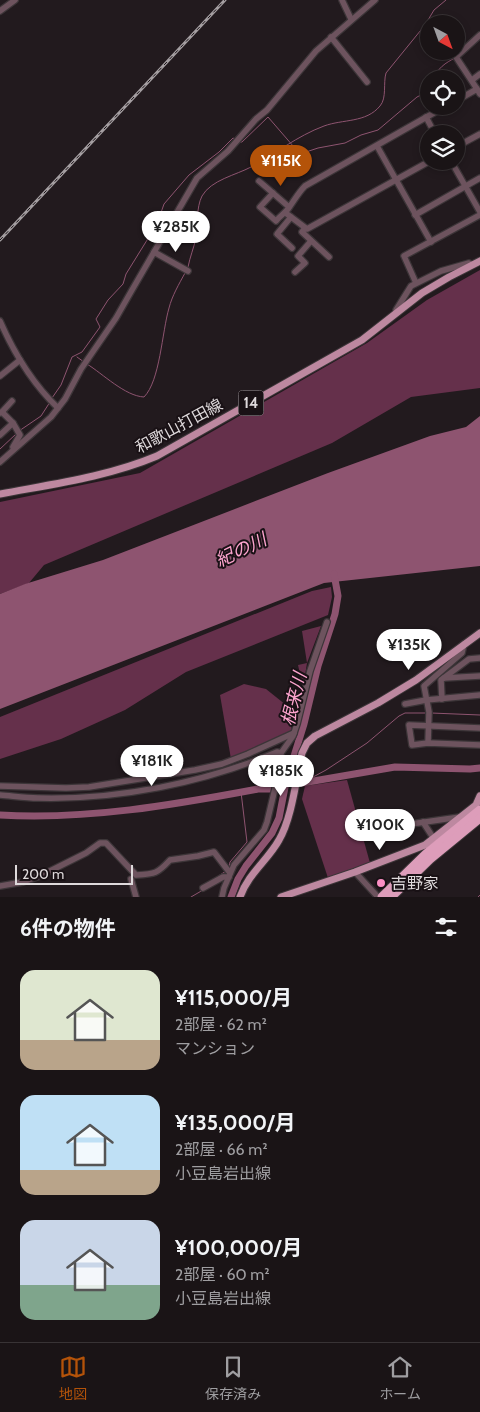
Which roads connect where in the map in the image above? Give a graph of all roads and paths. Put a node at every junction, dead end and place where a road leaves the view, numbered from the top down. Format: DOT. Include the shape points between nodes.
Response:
graph roads {
  1 [pos="14,0"];
  2 [pos="342,0"];
  3 [pos="375,0"];
  4 [pos="0,11"];
  5 [pos="351,19"];
  6 [pos="480,35"];
  7 [pos="331,38"];
  8 [pos="480,74"];
  9 [pos="472,80"];
  10 [pos="367,82"];
  11 [pos="479,91"];
  12 [pos="465,97"];
  13 [pos="431,115"];
  14 [pos="426,118"];
  15 [pos="430,125"];
  16 [pos="480,134"];
  17 [pos="465,142"];
  18 [pos="376,146"];
  19 [pos="420,167"];
  20 [pos="456,170"];
  21 [pos="480,178"];
  22 [pos="396,180"];
  23 [pos="259,181"];
  24 [pos="465,186"];
  25 [pos="273,193"];
  26 [pos="288,209"];
  27 [pos="480,214"];
  28 [pos="415,215"];
  29 [pos="291,217"];
  30 [pos="305,228"];
  31 [pos="311,241"];
  32 [pos="431,242"];
  33 [pos="292,248"];
  34 [pos="154,252"];
  35 [pos="329,257"];
  36 [pos="480,261"];
  37 [pos="472,265"];
  38 [pos="188,271"];
  39 [pos="295,272"];
  40 [pos="416,283"];
  41 [pos="397,313"];
  42 [pos="0,321"];
  43 [pos="20,360"];
  44 [pos="0,376"];
  45 [pos="12,401"];
  46 [pos="56,406"];
  47 [pos="1,412"];
  48 [pos="13,423"];
  49 [pos="0,435"];
  50 [pos="13,449"];
  51 [pos="0,462"];
  52 [pos="0,494"];
  53 [pos="327,622"];
  54 [pos="480,633"];
  55 [pos="464,644"];
  56 [pos="480,658"];
  57 [pos="480,676"];
  58 [pos="444,678"];
  59 [pos="480,695"];
  60 [pos="442,698"];
  61 [pos="426,700"];
  62 [pos="297,703"];
  63 [pos="405,704"];
  64 [pos="299,714"];
  65 [pos="428,725"];
  66 [pos="480,728"];
  67 [pos="294,733"];
  68 [pos="428,743"];
  69 [pos="480,746"];
  70 [pos="281,753"];
  71 [pos="0,786"];
  72 [pos="0,795"];
  73 [pos="480,796"];
  74 [pos="480,810"];
  75 [pos="460,817"];
  76 [pos="480,818"];
  77 [pos="424,822"];
  78 [pos="411,824"];
  79 [pos="434,839"];
  80 [pos="355,872"];
  81 [pos="229,875"];
  82 [pos="131,879"];
  83 [pos="0,886"];
  84 [pos="203,888"];
  85 [pos="295,895"];
  86 [pos="136,897"];
  87 [pos="222,897"];
  88 [pos="240,897"];
  89 [pos="281,897"];
  90 [pos="380,897"];
  91 [pos="390,897"];
  1 -- 4 [label="street"];
  2 -- 5 [label="street"];
  3 -- 5 [label="street"];
  5 -- 7 [label="street"];
  6 -- 9 [label="street" via="456,57"];
  7 -- 10 [label="street"];
  7 -- 34 [label="street" via="228,151 196,178"];
  8 -- 9 [label="street"];
  9 -- 11 [label="street"];
  11 -- 12 [label="street"];
  13 -- 14 [label="street"];
  14 -- 15 [label="street"];
  14 -- 18 [label="street"];
  16 -- 17 [label="street"];
  18 -- 22 [label="street"];
  18 -- 26 [label="street" via="305,186"];
  19 -- 22 [label="street"];
  20 -- 24 [label="street"];
  21 -- 24 [label="street"];
  22 -- 28 [label="street"];
  22 -- 30 [label="street"];
  23 -- 25 [label="street"];
  24 -- 27 [label="street"];
  24 -- 28 [label="street"];
  25 -- 26 [label="street"];
  25 -- 26 [label="street" via="260,207 276,221"];
  26 -- 29 [label="street"];
  27 -- 32 [label="street"];
  28 -- 32 [label="street"];
  29 -- 30 [label="street"];
  29 -- 33 [label="street" via="276,234"];
  30 -- 31 [label="street" via="302,232"];
  31 -- 35 [label="street"];
  31 -- 39 [label="street" via="298,256 305,263"];
  32 -- 40 [label="street" via="404,256"];
  34 -- 38 [label="street"];
  34 -- 46 [label="street" via="65,399"];
  36 -- 37 [label="main road, 和歌山打田線 / 14"];
  37 -- 40 [label="street" via="469,263 441,271"];
  37 -- 41 [label="main road, 和歌山打田線 / 14" via="422,293"];
  40 -- 41 [label="street"];
  41 -- 52 [label="main road, 和歌山打田線 / 14" via="362,340 157,456 105,474"];
  42 -- 43 [label="street"];
  43 -- 44 [label="street"];
  43 -- 46 [label="street" via="41,391"];
  45 -- 47 [label="street"];
  46 -- 50 [label="street" via="51,416"];
  47 -- 48 [label="street"];
  48 -- 49 [label="street"];
  48 -- 50 [label="street" via="20,435"];
  50 -- 51 [label="street"];
  53 -- 64 [label="street"];
  54 -- 55 [label="main road"];
  55 -- 61 [label="street" via="462,653 424,686"];
  55 -- 88 [label="main road" via="416,680 307,743 285,829 250,876"];
  56 -- 58 [label="street" via="469,659"];
  57 -- 58 [label="street"];
  58 -- 60 [label="street" via="441,680"];
  59 -- 60 [label="street"];
  60 -- 61 [label="street"];
  61 -- 63 [label="street"];
  61 -- 65 [label="street"];
  62 -- 64 [label="street"];
  64 -- 67 [label="street"];
  65 -- 66 [label="street"];
  65 -- 68 [label="street"];
  65 -- 68 [label="street" via="409,725 412,745"];
  67 -- 70 [label="street"];
  67 -- 71 [label="street" via="222,764 195,770 81,787"];
  68 -- 69 [label="street"];
  70 -- 72 [label="street" via="220,773 126,793 38,798"];
  70 -- 81 [label="street" via="264,830"];
  73 -- 75 [label="main road" via="476,804"];
  74 -- 90 [label="highway"];
  75 -- 77 [label="street"];
  75 -- 79 [label="main road"];
  76 -- 91 [label="highway"];
  77 -- 78 [label="street"];
  77 -- 79 [label="street"];
  79 -- 80 [label="main road"];
  80 -- 85 [label="main road"];
  80 -- 90 [label="street"];
  81 -- 83 [label="street" via="214,852 170,860 160,872 136,875 106,843 40,876"];
  81 -- 84 [label="street"];
  81 -- 87 [label="street"];
  82 -- 86 [label="street"];
  85 -- 89 [label="main road"];
}
